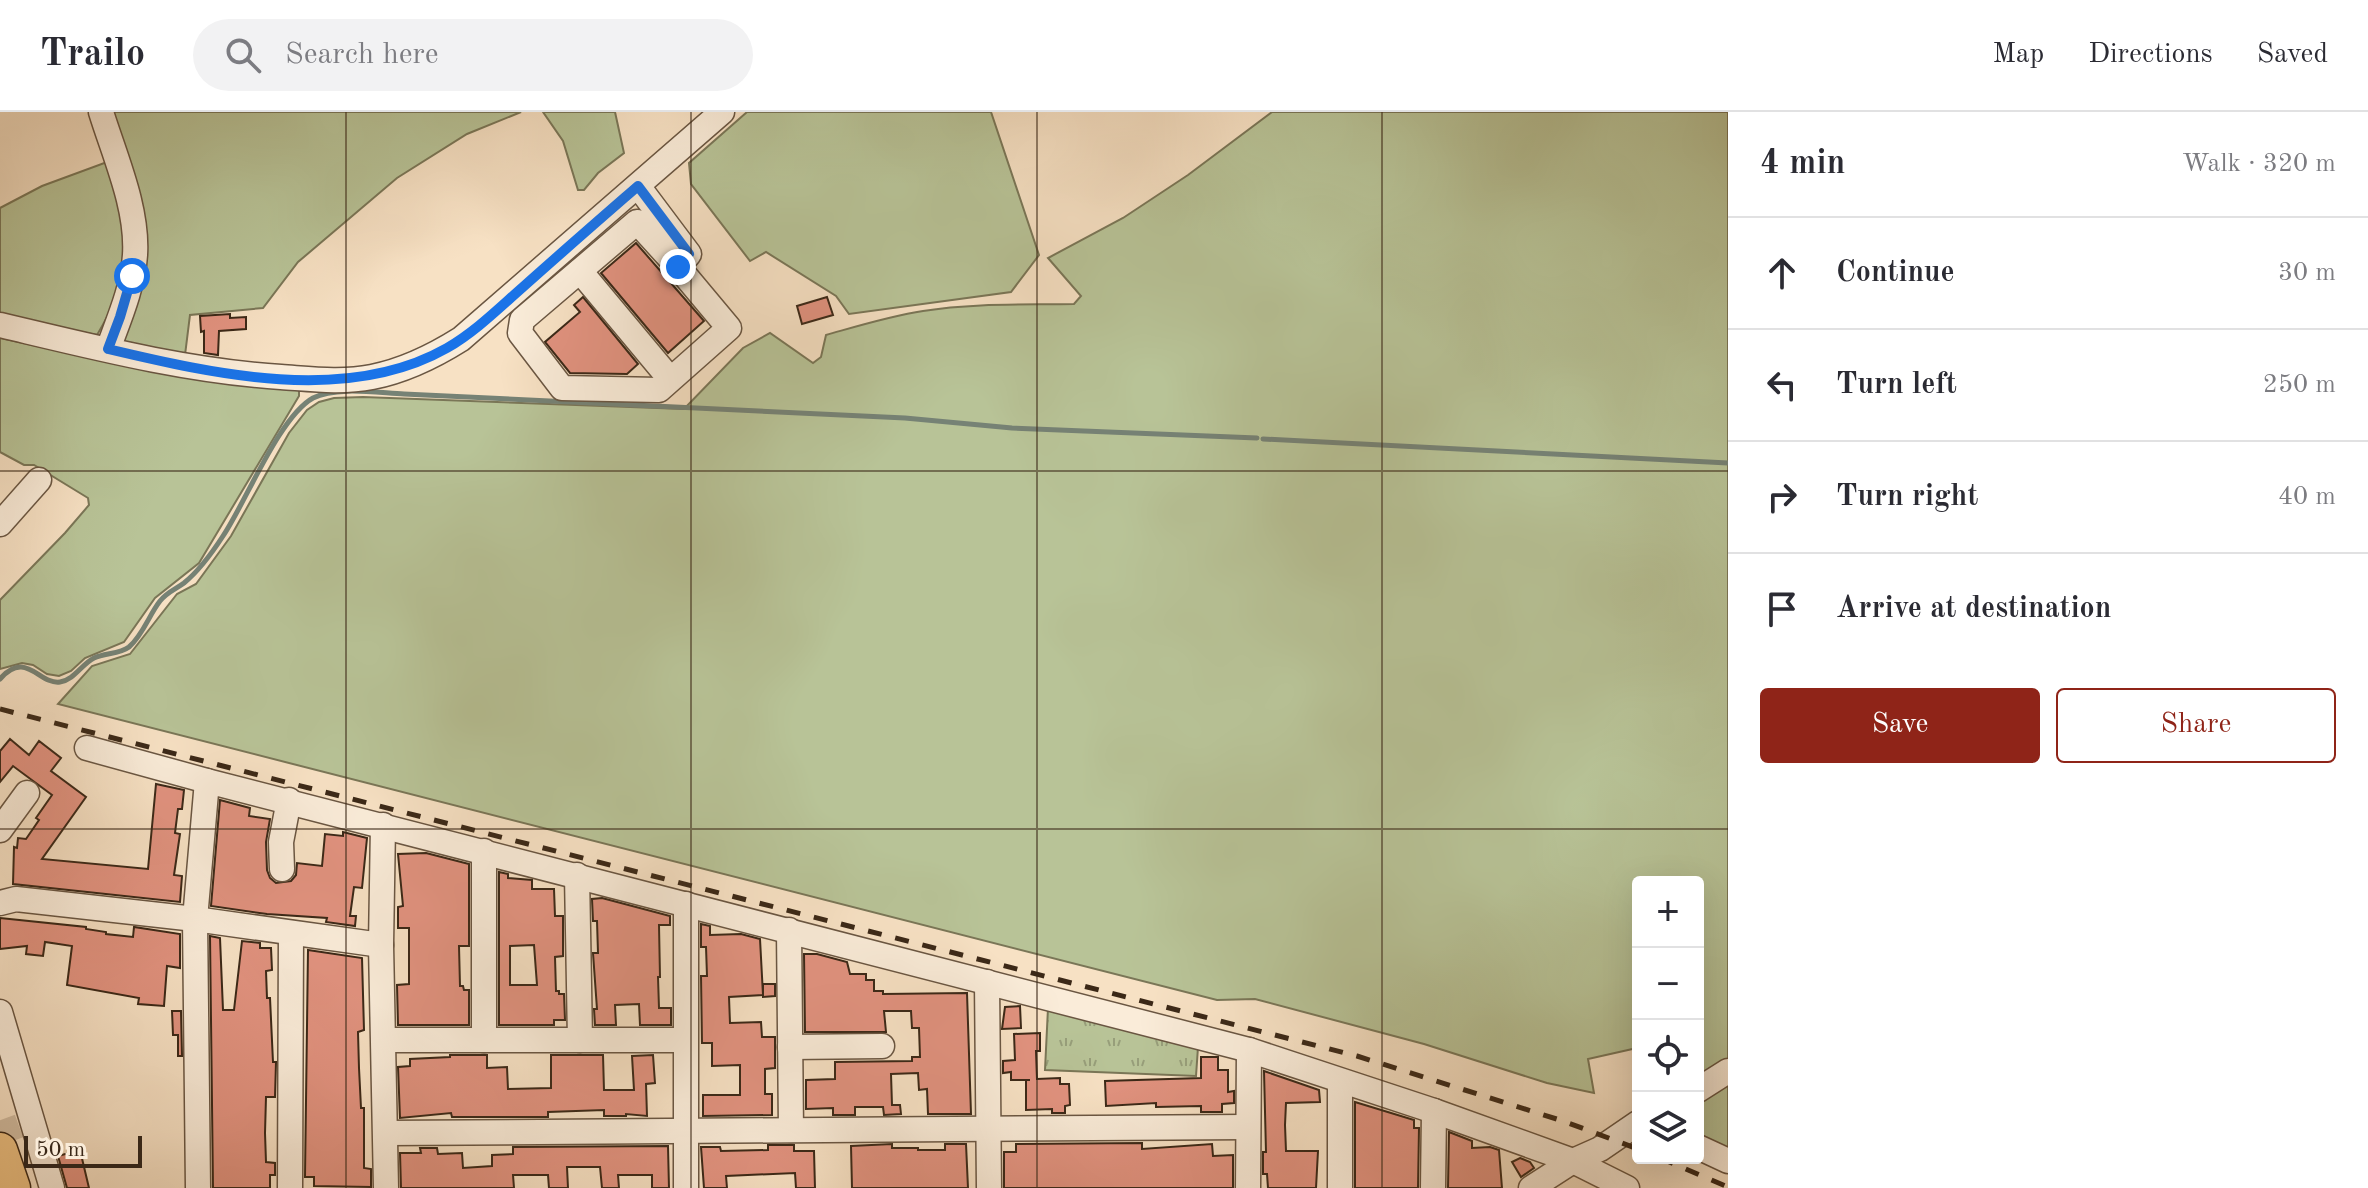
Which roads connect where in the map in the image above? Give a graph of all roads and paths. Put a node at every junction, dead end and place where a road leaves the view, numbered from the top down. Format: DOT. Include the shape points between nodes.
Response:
graph roads {
  1 [pos="101,112"];
  2 [pos="722,112"];
  3 [pos="638,186"];
  4 [pos="678,267"];
  5 [pos="580,271"];
  6 [pos="0,325"];
  7 [pos="108,349"];
  8 [pos="670,379"];
  9 [pos="39,480"];
  10 [pos="0,524"];
  11 [pos="87,748"];
  12 [pos="207,781"];
  13 [pos="27,793"];
  14 [pos="289,800"];
  15 [pos="383,825"];
  16 [pos="0,830"];
  17 [pos="484,851"];
  18 [pos="282,869"];
  19 [pos="577,875"];
  20 [pos="0,903"];
  21 [pos="686,904"];
  22 [pos="195,919"];
  23 [pos="789,930"];
  24 [pos="291,933"];
  25 [pos="381,945"];
  26 [pos="987,982"];
  27 [pos="0,1012"];
  28 [pos="384,1040"];
  29 [pos="484,1040"];
  30 [pos="580,1040"];
  31 [pos="684,1040"];
  32 [pos="882,1046"];
  33 [pos="790,1047"];
  34 [pos="1249,1050"];
  35 [pos="1728,1071"];
  36 [pos="1340,1081"];
  37 [pos="1704,1086"];
  38 [pos="1434,1111"];
  39 [pos="1247,1127"];
  40 [pos="1632,1127"];
  41 [pos="989,1129"];
  42 [pos="791,1130"];
  43 [pos="685,1131"];
  44 [pos="17,1133"];
  45 [pos="386,1133"];
  46 [pos="1704,1150"];
  47 [pos="1573,1161"];
  48 [pos="1728,1161"];
  49 [pos="1615,1185"];
  50 [pos="13,1188"];
  51 [pos="52,1188"];
  52 [pos="198,1188"];
  53 [pos="290,1188"];
  54 [pos="386,1188"];
  55 [pos="686,1188"];
  56 [pos="989,1188"];
  57 [pos="1248,1188"];
  58 [pos="1340,1188"];
  59 [pos="1433,1188"];
  60 [pos="1531,1188"];
  1 -- 7 [label="street" via="135,244 127,296"];
  2 -- 3 [label="street"];
  3 -- 4 [label="street" via="689,254"];
  3 -- 7 [label="street" via="461,339 387,373 337,381 243,374"];
  4 -- 5 [label="street" via="637,222"];
  4 -- 8 [label="street" via="729,328"];
  5 -- 8 [label="street"];
  5 -- 8 [label="street" via="522,320 520,333 562,388 659,390"];
  6 -- 7 [label="street"];
  9 -- 10 [label="street"];
  11 -- 12 [label="street"];
  12 -- 14 [label="street"];
  12 -- 22 [label="street"];
  13 -- 16 [label="street"];
  14 -- 15 [label="street"];
  14 -- 18 [label="street"];
  15 -- 17 [label="street"];
  15 -- 25 [label="street"];
  17 -- 19 [label="street"];
  17 -- 29 [label="street"];
  19 -- 21 [label="street"];
  19 -- 30 [label="street"];
  20 -- 22 [label="street" via="16,899"];
  21 -- 23 [label="street"];
  21 -- 31 [label="street"];
  22 -- 24 [label="street"];
  22 -- 52 [label="street"];
  23 -- 26 [label="street"];
  23 -- 33 [label="street"];
  24 -- 25 [label="street"];
  24 -- 53 [label="street"];
  25 -- 28 [label="street"];
  26 -- 34 [label="street"];
  26 -- 41 [label="street"];
  27 -- 44 [label="street"];
  28 -- 29 [label="street"];
  28 -- 45 [label="street"];
  29 -- 30 [label="street"];
  30 -- 31 [label="street"];
  31 -- 43 [label="street"];
  32 -- 33 [label="street"];
  33 -- 42 [label="street"];
  34 -- 36 [label="street"];
  34 -- 39 [label="street"];
  35 -- 37 [label="street"];
  36 -- 38 [label="street"];
  36 -- 58 [label="street"];
  38 -- 47 [label="street"];
  38 -- 59 [label="street"];
  39 -- 41 [label="street"];
  39 -- 57 [label="street"];
  40 -- 47 [label="street"];
  41 -- 42 [label="street"];
  41 -- 56 [label="street"];
  42 -- 43 [label="street"];
  43 -- 45 [label="street"];
  43 -- 55 [label="street"];
  44 -- 50 [label="highway"];
  44 -- 51 [label="street"];
  45 -- 54 [label="street"];
  46 -- 48 [label="street"];
  47 -- 49 [label="street"];
  47 -- 60 [label="street"];
}
